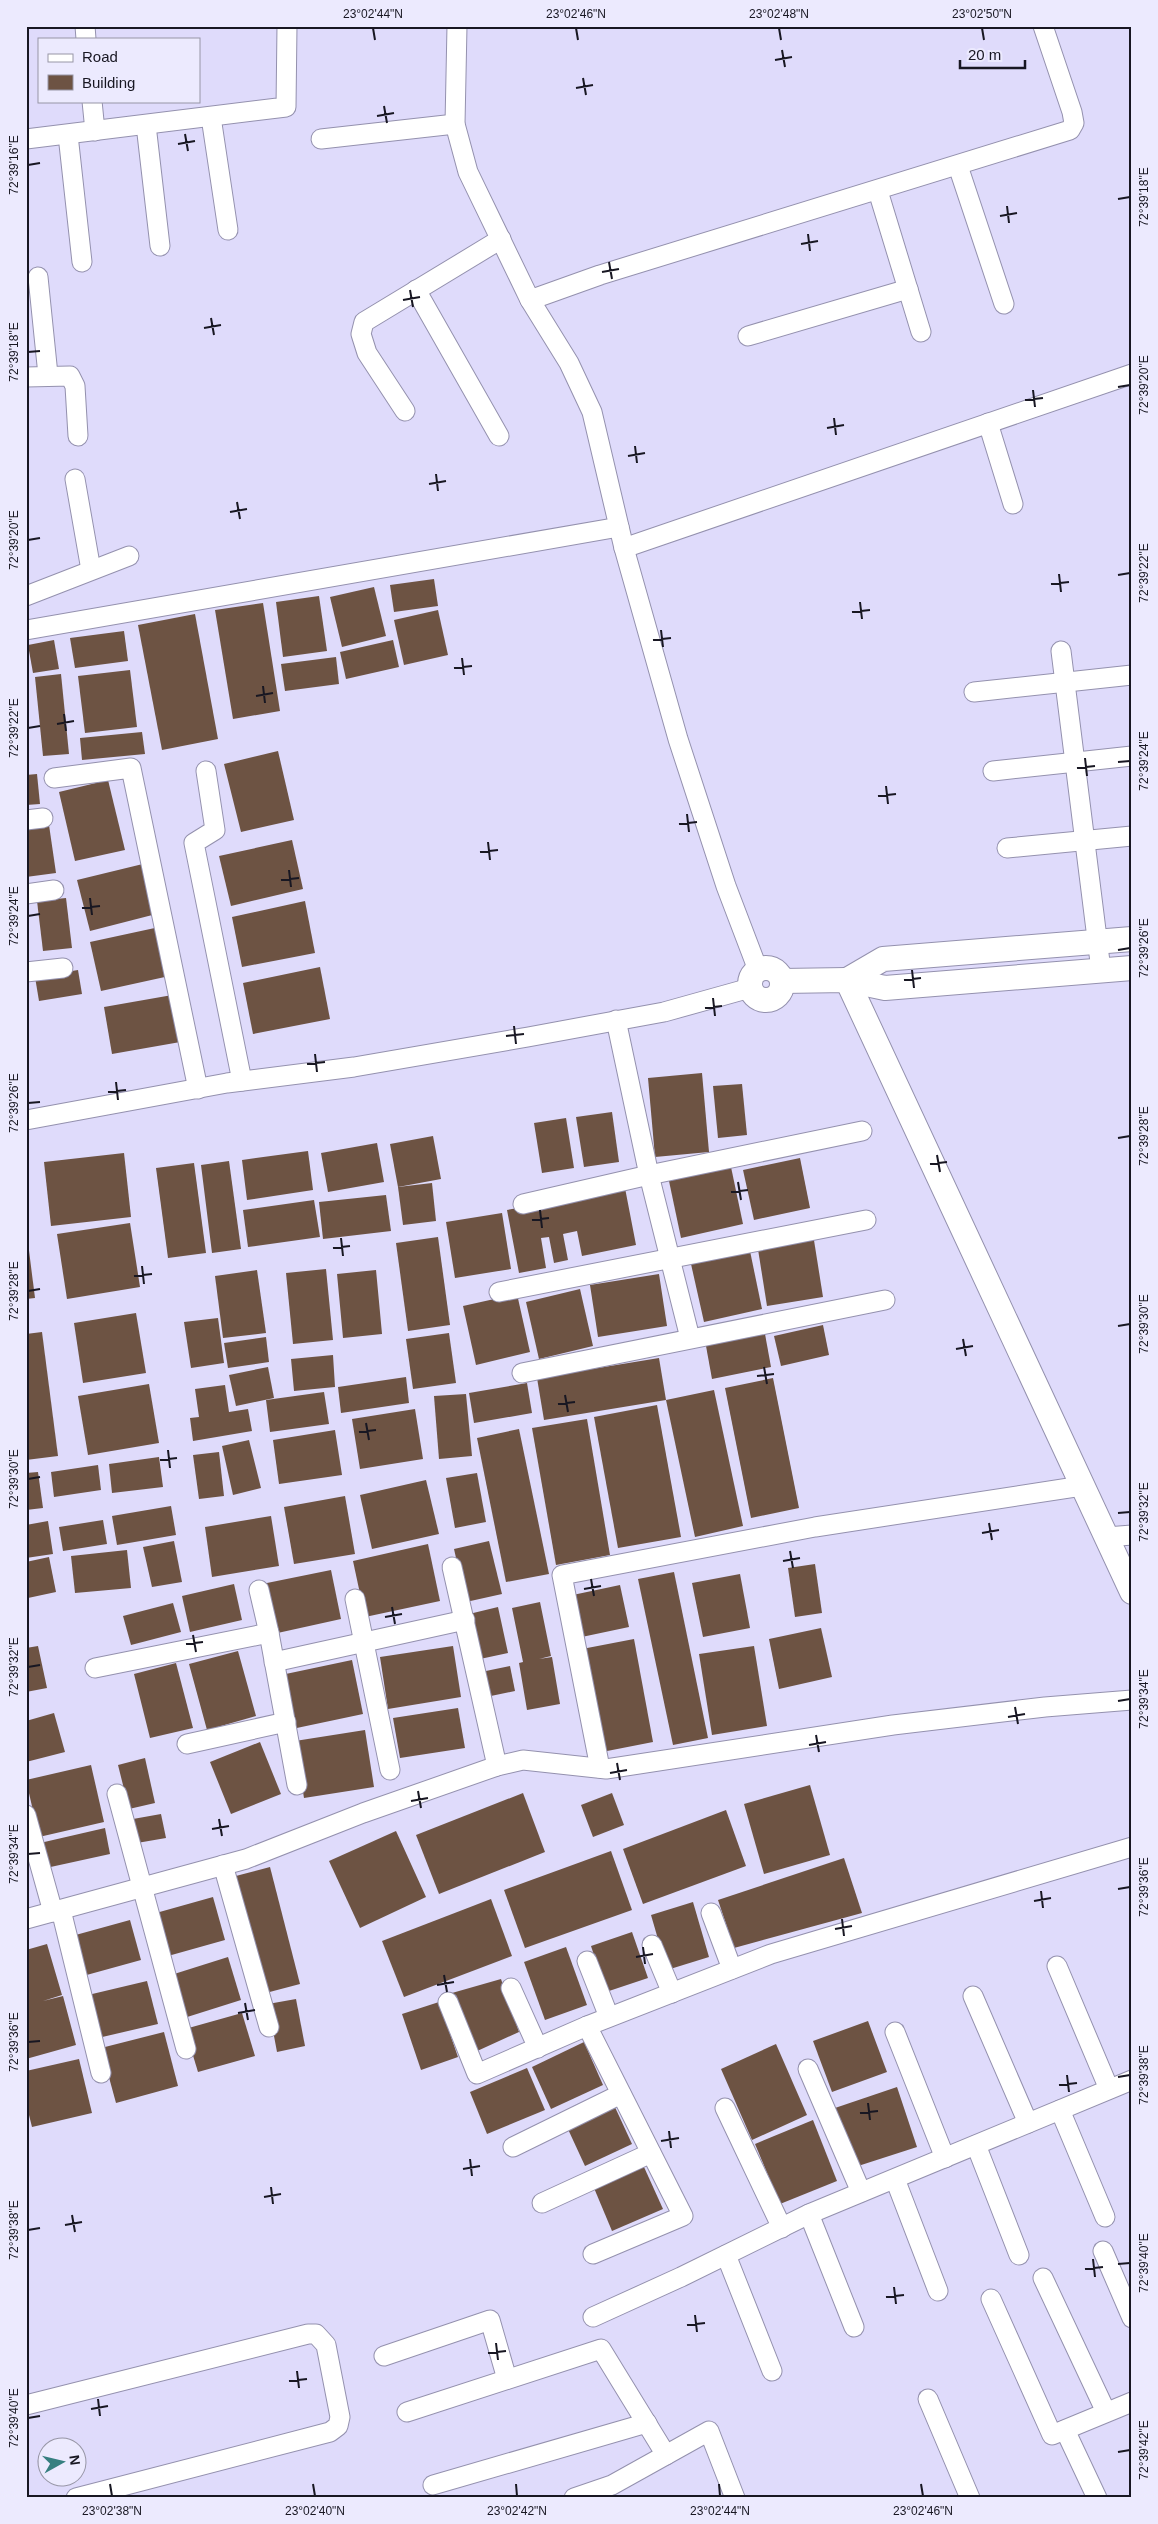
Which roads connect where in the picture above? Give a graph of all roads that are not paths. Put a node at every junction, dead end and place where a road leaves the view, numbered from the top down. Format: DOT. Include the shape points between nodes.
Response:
graph roads {
  1 [pos="287,26"];
  2 [pos="457,26"];
  3 [pos="1043,26"];
  4 [pos="92,102"];
  5 [pos="212,117"];
  6 [pos="455,124"];
  7 [pos="146,125"];
  8 [pos="95,131"];
  9 [pos="68,135"];
  10 [pos="26,139"];
  11 [pos="321,140"];
  12 [pos="958,166"];
  13 [pos="878,191"];
  14 [pos="228,230"];
  15 [pos="501,239"];
  16 [pos="160,246"];
  17 [pos="82,262"];
  18 [pos="38,277"];
  19 [pos="908,288"];
  20 [pos="416,290"];
  21 [pos="530,300"];
  22 [pos="1004,304"];
  23 [pos="920,332"];
  24 [pos="748,336"];
  25 [pos="1132,374"];
  26 [pos="48,375"];
  27 [pos="26,377"];
  28 [pos="405,411"];
  29 [pos="988,423"];
  30 [pos="78,436"];
  31 [pos="499,436"];
  32 [pos="75,479"];
  33 [pos="1013,504"];
  34 [pos="619,526"];
  35 [pos="624,548"];
  36 [pos="128,556"];
  37 [pos="91,570"];
  38 [pos="26,596"];
  39 [pos="26,630"];
  40 [pos="1061,651"];
  41 [pos="1132,675"];
  42 [pos="1065,684"];
  43 [pos="974,692"];
  44 [pos="1132,756"];
  45 [pos="1074,762"];
  46 [pos="206,771"];
  47 [pos="993,771"];
  48 [pos="54,778"];
  49 [pos="1132,836"];
  50 [pos="1085,840"];
  51 [pos="1007,848"];
  52 [pos="54,890"];
  53 [pos="26,894"];
  54 [pos="1132,939"];
  55 [pos="1098,941"];
  56 [pos="63,968"];
  57 [pos="1132,968"];
  58 [pos="1101,970"];
  59 [pos="26,972"];
  60 [pos="754,979"];
  61 [pos="847,980"];
  62 [pos="616,1020"];
  63 [pos="242,1081"];
  64 [pos="198,1088"];
  65 [pos="26,1120"];
  66 [pos="862,1132"];
  67 [pos="649,1175"];
  68 [pos="523,1204"];
  69 [pos="866,1220"];
  70 [pos="670,1260"];
  71 [pos="499,1292"];
  72 [pos="885,1300"];
  73 [pos="690,1338"];
  74 [pos="522,1373"];
  75 [pos="1082,1486"];
  76 [pos="1132,1535"];
  77 [pos="1107,1537"];
  78 [pos="452,1567"];
  79 [pos="259,1590"];
  80 [pos="1132,1592"];
  81 [pos="355,1599"];
  82 [pos="465,1620"];
  83 [pos="268,1632"];
  84 [pos="363,1643"];
  85 [pos="274,1662"];
  86 [pos="95,1668"];
  87 [pos="1132,1700"];
  88 [pos="286,1722"];
  89 [pos="187,1744"];
  90 [pos="497,1766"];
  91 [pos="600,1768"];
  92 [pos="390,1770"];
  93 [pos="297,1785"];
  94 [pos="118,1794"];
  95 [pos="26,1815"];
  96 [pos="1132,1847"];
  97 [pos="223,1865"];
  98 [pos="142,1887"];
  99 [pos="57,1911"];
  100 [pos="712,1913"];
  101 [pos="26,1919"];
  102 [pos="652,1945"];
  103 [pos="588,1961"];
  104 [pos="1057,1966"];
  105 [pos="732,1969"];
  106 [pos="511,1988"];
  107 [pos="672,1993"];
  108 [pos="973,1996"];
  109 [pos="448,2002"];
  110 [pos="609,2017"];
  111 [pos="587,2026"];
  112 [pos="269,2027"];
  113 [pos="896,2032"];
  114 [pos="538,2048"];
  115 [pos="186,2049"];
  116 [pos="808,2069"];
  117 [pos="102,2073"];
  118 [pos="1132,2080"];
  119 [pos="1109,2089"];
  120 [pos="621,2094"];
  121 [pos="725,2108"];
  122 [pos="1060,2110"];
  123 [pos="1028,2123"];
  124 [pos="976,2144"];
  125 [pos="513,2147"];
  126 [pos="651,2153"];
  127 [pos="944,2158"];
  128 [pos="894,2179"];
  129 [pos="861,2192"];
  130 [pos="542,2204"];
  131 [pos="809,2214"];
  132 [pos="1105,2217"];
  133 [pos="782,2228"];
  134 [pos="1103,2251"];
  135 [pos="593,2254"];
  136 [pos="726,2255"];
  137 [pos="1019,2255"];
  138 [pos="1042,2278"];
  139 [pos="938,2291"];
  140 [pos="991,2299"];
  141 [pos="593,2317"];
  142 [pos="1132,2318"];
  143 [pos="854,2327"];
  144 [pos="384,2356"];
  145 [pos="772,2371"];
  146 [pos="507,2379"];
  147 [pos="928,2399"];
  148 [pos="1132,2402"];
  149 [pos="26,2405"];
  150 [pos="406,2412"];
  151 [pos="1106,2412"];
  152 [pos="647,2423"];
  153 [pos="1065,2430"];
  154 [pos="666,2455"];
  155 [pos="433,2485"];
  156 [pos="76,2498"];
  157 [pos="574,2498"];
  158 [pos="736,2498"];
  159 [pos="970,2498"];
  160 [pos="1097,2498"];
  1 -- 5 [label="street" via="286,107"];
  2 -- 6 [label="street"];
  3 -- 12 [label="street" via="1072,112 1074,123 1070,130"];
  4 -- 8 [label="street"];
  5 -- 7 [label="street"];
  5 -- 14 [label="street"];
  6 -- 11 [label="street"];
  6 -- 15 [label="street" via="468,172"];
  7 -- 8 [label="street"];
  7 -- 16 [label="street"];
  8 -- 9 [label="street"];
  9 -- 10 [label="street"];
  9 -- 17 [label="street"];
  12 -- 13 [label="street"];
  12 -- 22 [label="street"];
  13 -- 19 [label="street"];
  13 -- 21 [label="street" via="600,275"];
  15 -- 20 [label="street"];
  15 -- 21 [label="street"];
  18 -- 26 [label="street"];
  19 -- 23 [label="street"];
  19 -- 24 [label="street"];
  20 -- 28 [label="street" via="364,322 361,334 367,353"];
  20 -- 31 [label="street"];
  21 -- 34 [label="street" via="569,363 592,412"];
  25 -- 29 [label="street"];
  26 -- 27 [label="street"];
  26 -- 30 [label="street" via="70,376 75,386"];
  29 -- 33 [label="street"];
  29 -- 35 [label="street"];
  32 -- 37 [label="street"];
  34 -- 35 [label="street"];
  34 -- 39 [label="street"];
  35 -- 60 [label="street" via="678,739"];
  36 -- 37 [label="street"];
  37 -- 38 [label="street"];
  40 -- 42 [label="street"];
  41 -- 42 [label="street"];
  42 -- 43 [label="street"];
  42 -- 45 [label="street"];
  44 -- 45 [label="street"];
  45 -- 47 [label="street"];
  45 -- 50 [label="street"];
  46 -- 63 [label="street" via="215,830 194,843"];
  48 -- 64 [label="street" via="131,768"];
  49 -- 50 [label="street"];
  50 -- 51 [label="street"];
  50 -- 55 [label="street"];
  52 -- 53 [label="street"];
  54 -- 55 [label="street"];
  55 -- 58 [label="street"];
  55 -- 61 [label="street" via="883,959"];
  56 -- 59 [label="street"];
  57 -- 58 [label="street"];
  58 -- 61 [label="street" via="885,988"];
  60 -- 61 [label="street" via="770,969 779,975 782,982"];
  60 -- 62 [label="street" via="664,1012"];
  61 -- 75 [label="street"];
  62 -- 63 [label="street" via="354,1067"];
  62 -- 67 [label="street"];
  63 -- 64 [label="street"];
  64 -- 65 [label="street"];
  66 -- 67 [label="street"];
  67 -- 68 [label="street"];
  67 -- 70 [label="street"];
  69 -- 70 [label="street"];
  70 -- 71 [label="street"];
  70 -- 73 [label="street"];
  72 -- 73 [label="street"];
  73 -- 74 [label="street"];
  75 -- 77 [label="street"];
  75 -- 91 [label="street" via="815,1527 562,1575"];
  76 -- 77 [label="street"];
  77 -- 80 [label="street"];
  78 -- 82 [label="street"];
  79 -- 83 [label="street"];
  81 -- 84 [label="street"];
  82 -- 84 [label="street"];
  82 -- 90 [label="street"];
  83 -- 85 [label="street"];
  83 -- 86 [label="street"];
  84 -- 85 [label="street"];
  84 -- 92 [label="street"];
  85 -- 88 [label="street"];
  87 -- 91 [label="street" via="893,1725"];
  88 -- 89 [label="street"];
  88 -- 93 [label="street"];
  90 -- 91 [label="street" via="523,1760"];
  90 -- 97 [label="street"];
  94 -- 98 [label="street"];
  95 -- 99 [label="street"];
  96 -- 105 [label="street" via="771,1954"];
  97 -- 98 [label="street"];
  97 -- 112 [label="street"];
  98 -- 99 [label="street"];
  98 -- 115 [label="street"];
  99 -- 101 [label="street"];
  99 -- 117 [label="street"];
  100 -- 105 [label="street"];
  102 -- 107 [label="street"];
  103 -- 110 [label="street"];
  104 -- 119 [label="street"];
  105 -- 107 [label="street"];
  106 -- 114 [label="street"];
  107 -- 110 [label="street"];
  108 -- 123 [label="street"];
  109 -- 114 [label="street" via="477,2074"];
  110 -- 111 [label="street"];
  111 -- 114 [label="street"];
  111 -- 120 [label="street"];
  113 -- 127 [label="street"];
  116 -- 129 [label="street"];
  118 -- 119 [label="street"];
  119 -- 122 [label="street"];
  120 -- 125 [label="street"];
  120 -- 126 [label="street"];
  121 -- 133 [label="street"];
  122 -- 123 [label="street"];
  122 -- 132 [label="street"];
  123 -- 124 [label="street"];
  124 -- 127 [label="street"];
  124 -- 137 [label="street"];
  126 -- 130 [label="street"];
  126 -- 135 [label="street" via="682,2216"];
  127 -- 128 [label="street"];
  128 -- 129 [label="street"];
  128 -- 139 [label="street"];
  129 -- 131 [label="street"];
  131 -- 133 [label="street"];
  131 -- 143 [label="street"];
  133 -- 136 [label="street"];
  134 -- 142 [label="street"];
  136 -- 141 [label="street"];
  136 -- 145 [label="street"];
  138 -- 151 [label="street"];
  140 -- 153 [label="street" via="1052,2435"];
  144 -- 146 [label="street" via="490,2320"];
  146 -- 150 [label="street"];
  146 -- 152 [label="street" via="601,2349"];
  147 -- 159 [label="street"];
  148 -- 151 [label="street"];
  149 -- 156 [label="street" via="308,2334 316,2334 326,2345 340,2417 338,2426 330,2432"];
  151 -- 153 [label="street"];
  152 -- 154 [label="street"];
  152 -- 155 [label="street"];
  153 -- 160 [label="street"];
  154 -- 157 [label="street" via="612,2485"];
  154 -- 158 [label="street" via="709,2431"];
}
